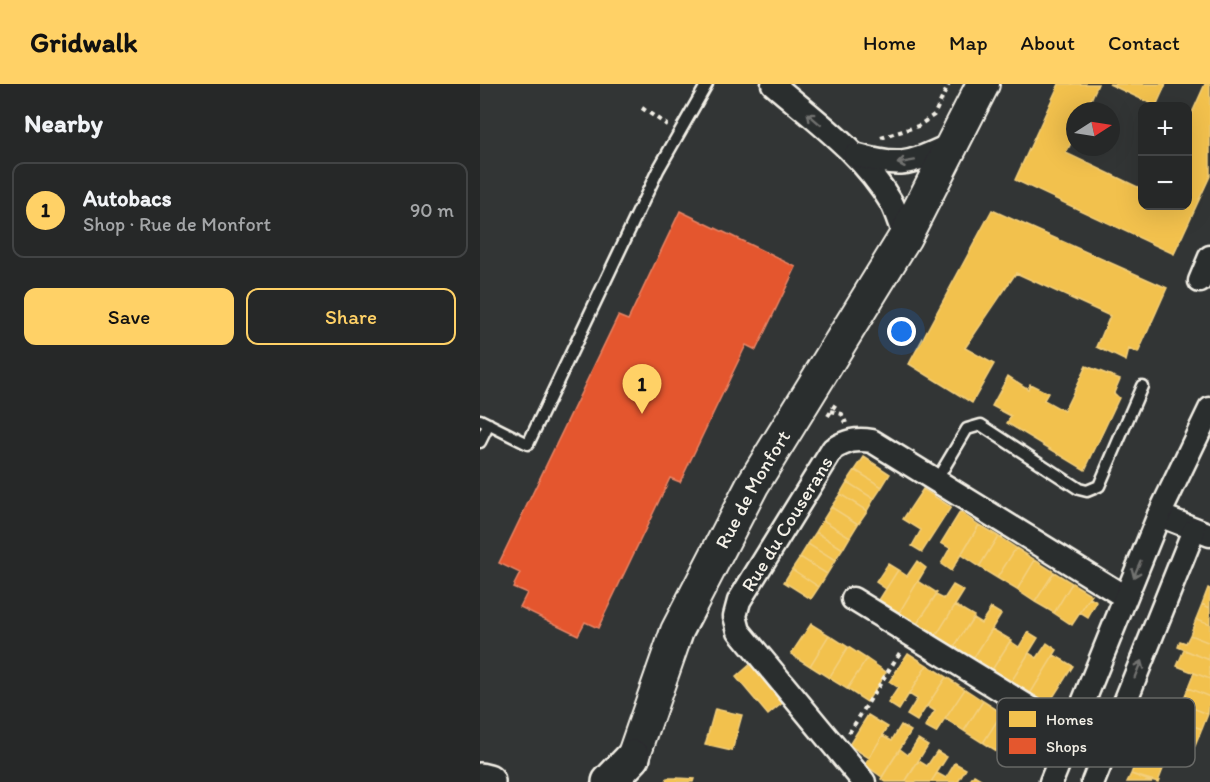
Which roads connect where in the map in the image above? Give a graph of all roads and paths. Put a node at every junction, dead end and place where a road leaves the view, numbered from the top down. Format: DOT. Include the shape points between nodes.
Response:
graph roads {
  1 [pos="707,84"];
  2 [pos="773,84"];
  3 [pos="949,84"];
  4 [pos="983,84"];
  5 [pos="642,108"];
  6 [pos="678,132"];
  7 [pos="955,143"];
  8 [pos="855,155"];
  9 [pos="905,237"];
  10 [pos="1210,257"];
  11 [pos="1200,281"];
  12 [pos="1142,386"];
  13 [pos="1210,409"];
  14 [pos="484,422"];
  15 [pos="480,442"];
  16 [pos="936,481"];
  17 [pos="1159,515"];
  18 [pos="1202,532"];
  19 [pos="1125,597"];
  20 [pos="853,599"];
  21 [pos="912,635"];
  22 [pos="1014,698"];
  23 [pos="1085,698"];
  24 [pos="1130,698"];
  25 [pos="837,751"];
  26 [pos="1057,767"];
  27 [pos="1100,767"];
  28 [pos="632,769"];
  29 [pos="480,780"];
  30 [pos="488,782"];
  31 [pos="609,782"];
  32 [pos="864,782"];
  33 [pos="1051,782"];
  34 [pos="1093,782"];
  1 -- 6 [label="lane"];
  8 -- 2 [label="street, one-way"];
  3 -- 8 [label="path" via="934,115 918,126 865,140"];
  4 -- 7 [label="street, Rue de Monfort"];
  5 -- 6 [label="path"];
  6 -- 14 [label="lane" via="528,444"];
  7 -- 8 [label="street, one-way" via="911,162 889,164"];
  7 -- 9 [label="street, Rue de Monfort"];
  8 -- 9 [label="street" via="892,204"];
  9 -- 28 [label="street, Rue de Monfort" via="753,484 677,631"];
  10 -- 11 [label="street"];
  12 -- 16 [label="lane" via="1099,486 1092,490 1078,489 981,425 967,429"];
  13 -- 17 [label="street"];
  14 -- 15 [label="lane"];
  16 -- 19 [label="street, Rue du Couserans"];
  16 -- 25 [label="street, Rue du Couserans" via="872,441 859,438 843,442 833,449 738,601 735,616 739,631"];
  17 -- 18 [label="street"];
  17 -- 19 [label="street, one-way"];
  24 -- 18 [label="street, one-way"];
  19 -- 23 [label="street"];
  20 -- 21 [label="street"];
  21 -- 22 [label="street"];
  21 -- 25 [label="path"];
  25 -- 32 [label="street, Rue du Couserans"];
  26 -- 33 [label="street"];
  34 -- 27 [label="street, one-way"];
  28 -- 31 [label="main road"];
  29 -- 30 [label="main road"];
}
